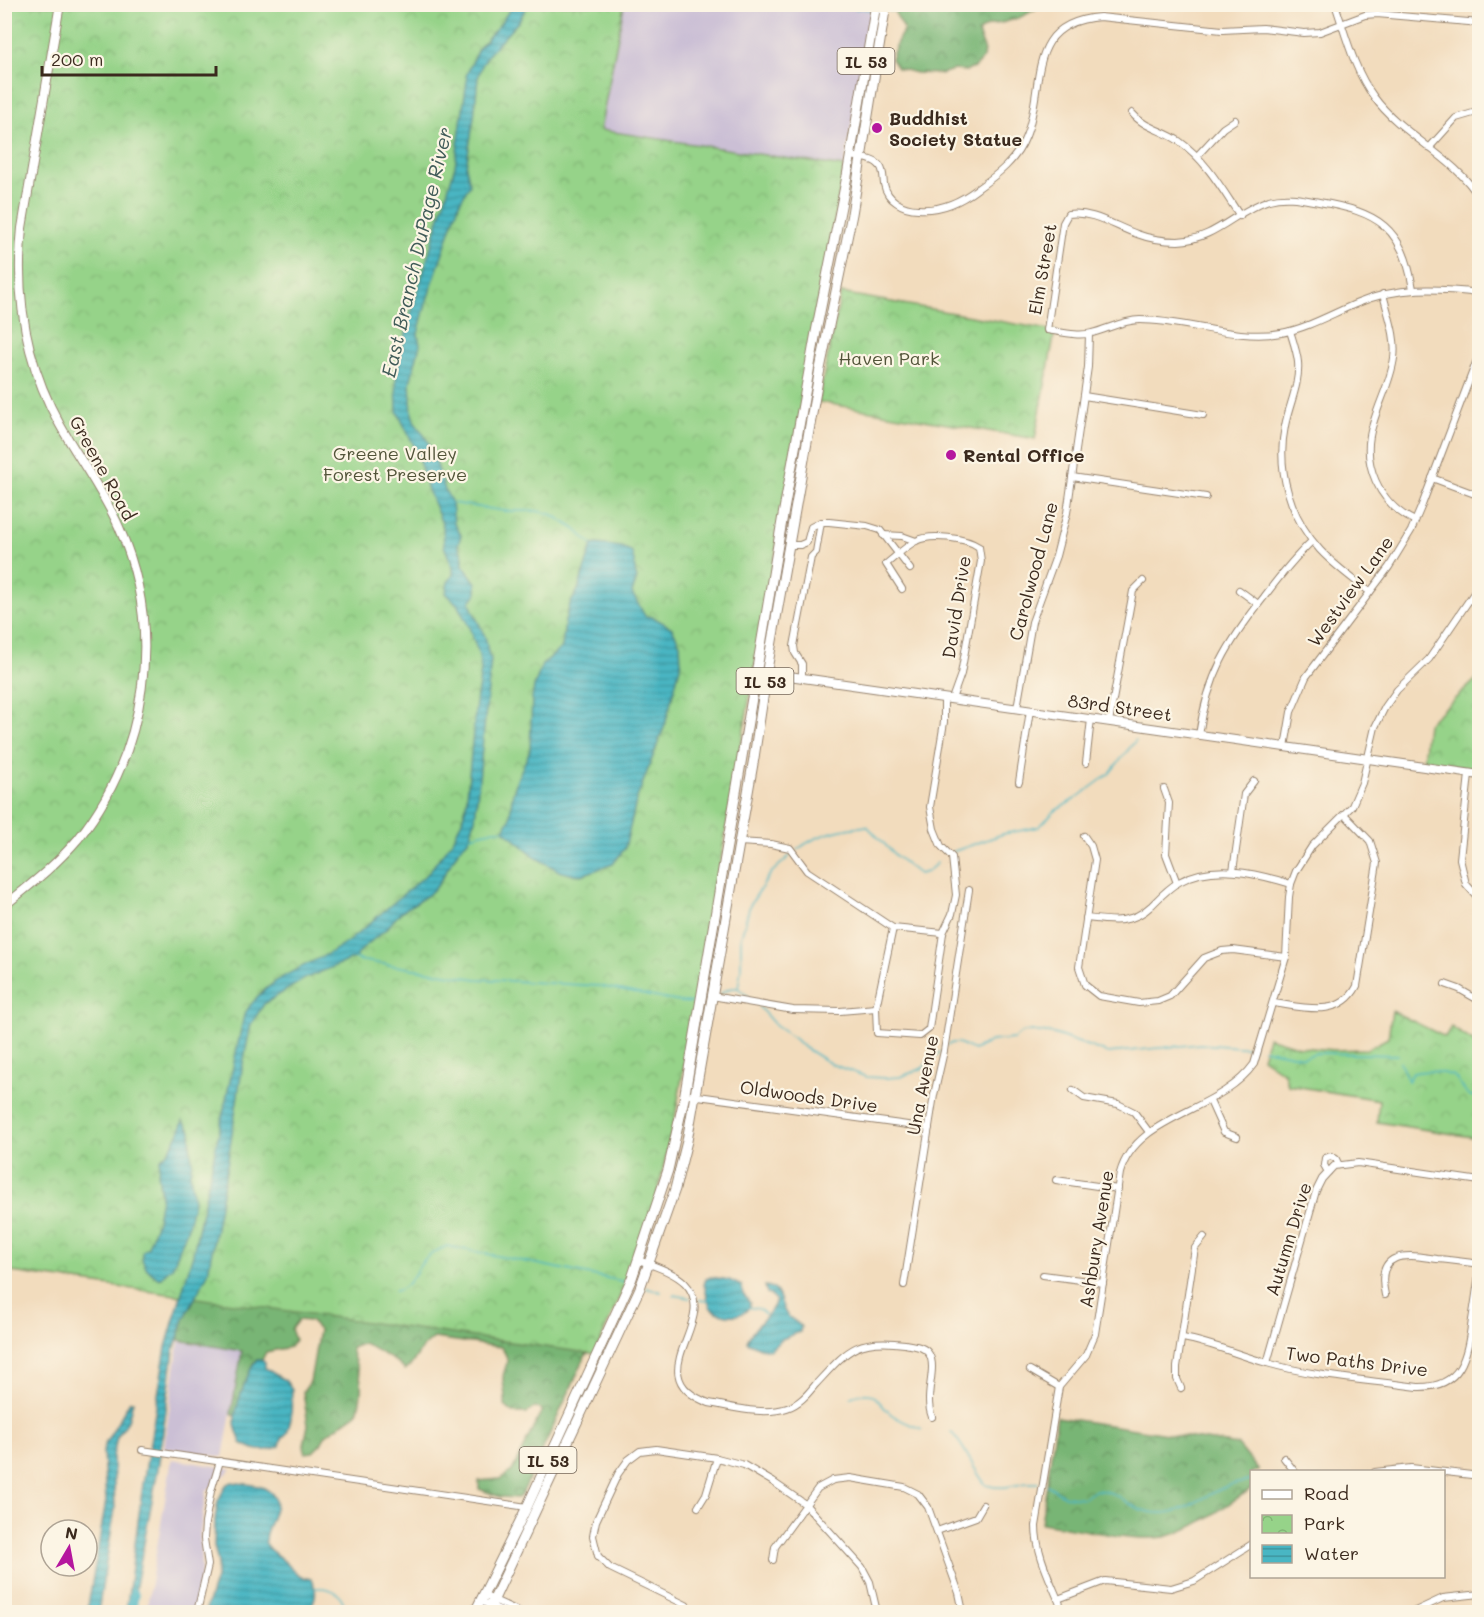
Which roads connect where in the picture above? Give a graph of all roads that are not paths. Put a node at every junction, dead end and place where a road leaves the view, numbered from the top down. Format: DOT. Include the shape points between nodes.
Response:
graph roads {
  1 [pos="60,4"];
  2 [pos="876,4"];
  3 [pos="886,4"];
  4 [pos="1335,4"];
  5 [pos="1479,23"];
  6 [pos="1341,24"];
  7 [pos="1479,111"];
  8 [pos="1132,112"];
  9 [pos="1235,120"];
  10 [pos="1429,148"];
  11 [pos="850,156"];
  12 [pos="1197,156"];
  13 [pos="861,158"];
  14 [pos="1479,199"];
  15 [pos="1239,216"];
  16 [pos="1413,289"];
  17 [pos="1383,294"];
  18 [pos="1479,294"];
  19 [pos="1290,331"];
  20 [pos="1089,334"];
  21 [pos="1479,352"];
  22 [pos="1084,396"];
  23 [pos="1203,415"];
  24 [pos="1072,477"];
  25 [pos="1432,478"];
  26 [pos="1479,496"];
  27 [pos="1206,497"];
  28 [pos="1415,521"];
  29 [pos="821,522"];
  30 [pos="883,535"];
  31 [pos="916,541"];
  32 [pos="1312,541"];
  33 [pos="790,545"];
  34 [pos="897,555"];
  35 [pos="910,569"];
  36 [pos="1143,581"];
  37 [pos="1479,587"];
  38 [pos="902,589"];
  39 [pos="1239,590"];
  40 [pos="1370,592"];
  41 [pos="1258,604"];
  42 [pos="762,672"];
  43 [pos="802,677"];
  44 [pos="948,699"];
  45 [pos="1017,708"];
  46 [pos="1030,710"];
  47 [pos="1091,719"];
  48 [pos="1109,722"];
  49 [pos="1199,735"];
  50 [pos="1285,747"];
  51 [pos="1368,759"];
  52 [pos="1086,763"];
  53 [pos="1469,774"];
  54 [pos="1479,775"];
  55 [pos="1254,781"];
  56 [pos="1019,782"];
  57 [pos="1164,789"];
  58 [pos="1345,815"];
  59 [pos="1084,836"];
  60 [pos="738,842"];
  61 [pos="1233,872"];
  62 [pos="1177,883"];
  63 [pos="1291,884"];
  64 [pos="969,890"];
  65 [pos="1479,900"];
  66 [pos="4,906"];
  67 [pos="1086,918"];
  68 [pos="893,928"];
  69 [pos="943,933"];
  70 [pos="1286,957"];
  71 [pos="1445,984"];
  72 [pos="712,996"];
  73 [pos="1479,1001"];
  74 [pos="1273,1003"];
  75 [pos="876,1008"];
  76 [pos="1073,1090"];
  77 [pos="685,1094"];
  78 [pos="696,1095"];
  79 [pos="1210,1101"];
  80 [pos="929,1128"];
  81 [pos="1149,1132"];
  82 [pos="1237,1137"];
  83 [pos="1339,1165"];
  84 [pos="1328,1172"];
  85 [pos="1056,1180"];
  86 [pos="1479,1181"];
  87 [pos="1118,1189"];
  88 [pos="1204,1237"];
  89 [pos="639,1260"];
  90 [pos="649,1264"];
  91 [pos="1479,1267"];
  92 [pos="1043,1275"];
  93 [pos="1103,1283"];
  94 [pos="904,1285"];
  95 [pos="1384,1295"];
  96 [pos="1183,1338"];
  97 [pos="1267,1363"];
  98 [pos="1030,1370"];
  99 [pos="1059,1387"];
  100 [pos="1181,1388"];
  101 [pos="932,1417"];
  102 [pos="142,1450"];
  103 [pos="717,1458"];
  104 [pos="1284,1458"];
  105 [pos="220,1461"];
  106 [pos="1293,1470"];
  107 [pos="1390,1470"];
  108 [pos="1428,1470"];
  109 [pos="1445,1472"];
  110 [pos="1479,1476"];
  111 [pos="805,1504"];
  112 [pos="983,1505"];
  113 [pos="527,1507"];
  114 [pos="698,1507"];
  115 [pos="937,1531"];
  116 [pos="1250,1545"];
  117 [pos="772,1560"];
  118 [pos="1479,1593"];
  119 [pos="482,1598"];
  120 [pos="1058,1599"];
  121 [pos="490,1606"];
  122 [pos="197,1612"];
  123 [pos="475,1612"];
  124 [pos="504,1612"];
  125 [pos="520,1612"];
  126 [pos="694,1612"];
  127 [pos="877,1612"];
  128 [pos="963,1612"];
  129 [pos="1063,1612"];
  130 [pos="1413,1612"];
  1 -- 66 [label="street, Greene Road" via="22,228 21,308 50,407 112,513 130,558 142,610 144,671 130,741 105,798 60,859"];
  2 -- 11 [label="main road, IL 53"];
  3 -- 13 [label="main road, IL 53"];
  4 -- 6 [label="street"];
  5 -- 6 [label="street" via="1377,14"];
  6 -- 10 [label="street" via="1357,67 1374,97"];
  6 -- 13 [label="street" via="1304,33 1263,28 1222,30 1100,17 1084,19 1063,28 1043,53 1026,137 1013,158 996,176 961,200 928,209 903,206 888,194 878,165"];
  7 -- 10 [label="street" via="1456,118"];
  8 -- 12 [label="street" via="1139,121 1171,136"];
  9 -- 12 [label="street"];
  10 -- 14 [label="street" via="1464,179"];
  11 -- 13 [label="street"];
  11 -- 42 [label="main road, IL 53" via="816,332"];
  12 -- 15 [label="street"];
  13 -- 33 [label="main road, IL 53"];
  15 -- 16 [label="street" via="1265,202 1284,198 1360,211 1380,222 1397,240 1408,264"];
  15 -- 20 [label="street, Elm Street" via="1204,236 1175,241 1138,235 1079,213 1068,214 1063,223 1047,330"];
  16 -- 17 [label="street"];
  16 -- 18 [label="street"];
  17 -- 19 [label="street"];
  17 -- 28 [label="street" via="1394,357 1372,426 1370,462 1377,485 1387,500"];
  19 -- 20 [label="street" via="1255,335 1142,320"];
  19 -- 32 [label="street" via="1298,369 1284,433 1283,469 1295,512"];
  20 -- 22 [label="street, Carolwood Lane"];
  21 -- 25 [label="street, Westview Lane"];
  22 -- 23 [label="street"];
  22 -- 24 [label="street, Carolwood Lane"];
  24 -- 27 [label="street"];
  24 -- 45 [label="street, Carolwood Lane" via="1062,534 1032,622"];
  25 -- 26 [label="street"];
  25 -- 28 [label="street, Westview Lane"];
  28 -- 40 [label="street, Westview Lane" via="1400,551"];
  29 -- 30 [label="street, David Drive" via="867,526"];
  29 -- 33 [label="street" via="811,527 807,542"];
  29 -- 43 [label="street" via="794,646 802,663"];
  30 -- 31 [label="street, David Drive"];
  30 -- 34 [label="street"];
  31 -- 34 [label="street"];
  31 -- 44 [label="street, David Drive" via="952,538 974,543 981,553 962,668"];
  32 -- 40 [label="street"];
  32 -- 41 [label="street"];
  33 -- 42 [label="main road, IL 53"];
  34 -- 35 [label="street"];
  34 -- 38 [label="street" via="886,564"];
  36 -- 48 [label="street" via="1133,591"];
  37 -- 51 [label="street, Ashbury Avenue" via="1429,659 1388,702 1375,727"];
  39 -- 41 [label="street"];
  40 -- 50 [label="street, Westview Lane" via="1306,677 1291,712"];
  41 -- 49 [label="street" via="1218,664 1206,695"];
  42 -- 43 [label="street, 83rd Street"];
  42 -- 60 [label="main road, IL 53"];
  42 -- 77 [label="main road, IL 53"];
  43 -- 44 [label="street, 83rd Street"];
  44 -- 45 [label="street, 83rd Street"];
  44 -- 69 [label="street, David Drive" via="930,807 941,846 952,857 954,874 956,895"];
  45 -- 46 [label="street, 83rd Street"];
  46 -- 47 [label="street, 83rd Street"];
  46 -- 56 [label="street"];
  47 -- 48 [label="street, 83rd Street"];
  47 -- 52 [label="street"];
  48 -- 49 [label="street, 83rd Street"];
  49 -- 50 [label="street, 83rd Street"];
  50 -- 51 [label="street, 83rd Street"];
  51 -- 53 [label="street, 83rd Street"];
  51 -- 58 [label="street, Ashbury Avenue" via="1355,801"];
  53 -- 54 [label="street, 83rd Street"];
  53 -- 65 [label="street" via="1460,859 1466,884"];
  55 -- 61 [label="street" via="1244,794"];
  57 -- 62 [label="street" via="1169,804 1166,854"];
  58 -- 63 [label="street, Ashbury Avenue" via="1307,852"];
  58 -- 74 [label="street" via="1370,841 1377,863 1359,982 1350,997 1331,1008"];
  59 -- 67 [label="street" via="1095,860"];
  60 -- 68 [label="street" via="790,848 807,872"];
  60 -- 72 [label="main road, IL 53"];
  61 -- 62 [label="street" via="1205,873"];
  61 -- 63 [label="street"];
  62 -- 67 [label="street" via="1142,915 1118,922"];
  63 -- 70 [label="street, Ashbury Avenue"];
  64 -- 80 [label="street, Una Avenue"];
  67 -- 70 [label="street" via="1080,973 1085,985 1108,999 1146,1003 1164,999 1204,958 1218,952 1233,950"];
  68 -- 69 [label="street"];
  68 -- 75 [label="street"];
  69 -- 75 [label="street, David Drive" via="929,1029 920,1036 877,1033"];
  70 -- 74 [label="street, Ashbury Avenue"];
  71 -- 73 [label="street"];
  72 -- 75 [label="street" via="793,1010"];
  72 -- 78 [label="main road, IL 53"];
  74 -- 79 [label="street, Ashbury Avenue" via="1254,1064 1244,1078"];
  76 -- 81 [label="street" via="1084,1098 1118,1104 1134,1112"];
  77 -- 78 [label="street, Oldwoods Drive"];
  77 -- 89 [label="main road, IL 53" via="668,1170"];
  78 -- 80 [label="street, Oldwoods Drive"];
  78 -- 90 [label="main road, IL 53" via="675,1189"];
  79 -- 81 [label="street, Ashbury Avenue"];
  79 -- 82 [label="street" via="1224,1132"];
  80 -- 94 [label="street, Una Avenue"];
  81 -- 87 [label="street, Ashbury Avenue" via="1127,1155"];
  83 -- 84 [label="street, Autumn Drive"];
  83 -- 84 [label="street" via="1331,1156 1325,1158"];
  83 -- 86 [label="street" via="1358,1163"];
  84 -- 97 [label="street, Autumn Drive" via="1316,1191"];
  85 -- 87 [label="street"];
  87 -- 93 [label="street, Ashbury Avenue"];
  88 -- 96 [label="street" via="1196,1248"];
  89 -- 90 [label="street"];
  89 -- 113 [label="main road, IL 53"];
  90 -- 101 [label="street" via="681,1280 692,1294 694,1318 678,1365 683,1383 701,1400 767,1411 785,1408 801,1400 848,1352 864,1344 881,1342 921,1347 928,1352 932,1365 927,1403"];
  90 -- 121 [label="main road, IL 53"];
  91 -- 95 [label="street" via="1401,1256 1384,1271"];
  91 -- 97 [label="street, Two Paths Drive" via="1466,1356 1456,1373 1443,1383 1419,1387"];
  92 -- 93 [label="street"];
  93 -- 99 [label="street, Ashbury Avenue" via="1090,1348"];
  96 -- 97 [label="street, Two Paths Drive"];
  96 -- 100 [label="street" via="1176,1373"];
  98 -- 99 [label="street"];
  99 -- 120 [label="street" via="1036,1532"];
  102 -- 105 [label="street"];
  103 -- 111 [label="street" via="744,1465"];
  103 -- 114 [label="street"];
  103 -- 126 [label="street" via="656,1449 640,1451 618,1474 593,1536 598,1556 610,1568"];
  104 -- 106 [label="street"];
  105 -- 113 [label="street"];
  105 -- 122 [label="street" via="205,1523 208,1565"];
  107 -- 108 [label="street"];
  109 -- 110 [label="street"];
  111 -- 115 [label="street" via="818,1488 833,1480 850,1478 904,1486 918,1494 928,1507"];
  111 -- 117 [label="street" via="775,1547"];
  111 -- 127 [label="street" via="862,1567"];
  112 -- 115 [label="street" via="976,1517"];
  113 -- 119 [label="main road, IL 53"];
  115 -- 128 [label="street"];
  116 -- 120 [label="street" via="1194,1581 1171,1588 1105,1581"];
  118 -- 130 [label="street" via="1443,1598"];
  119 -- 121 [label="street"];
  119 -- 123 [label="main road, IL 53"];
  120 -- 129 [label="street"];
  121 -- 124 [label="street"];
  121 -- 125 [label="street"];
}
